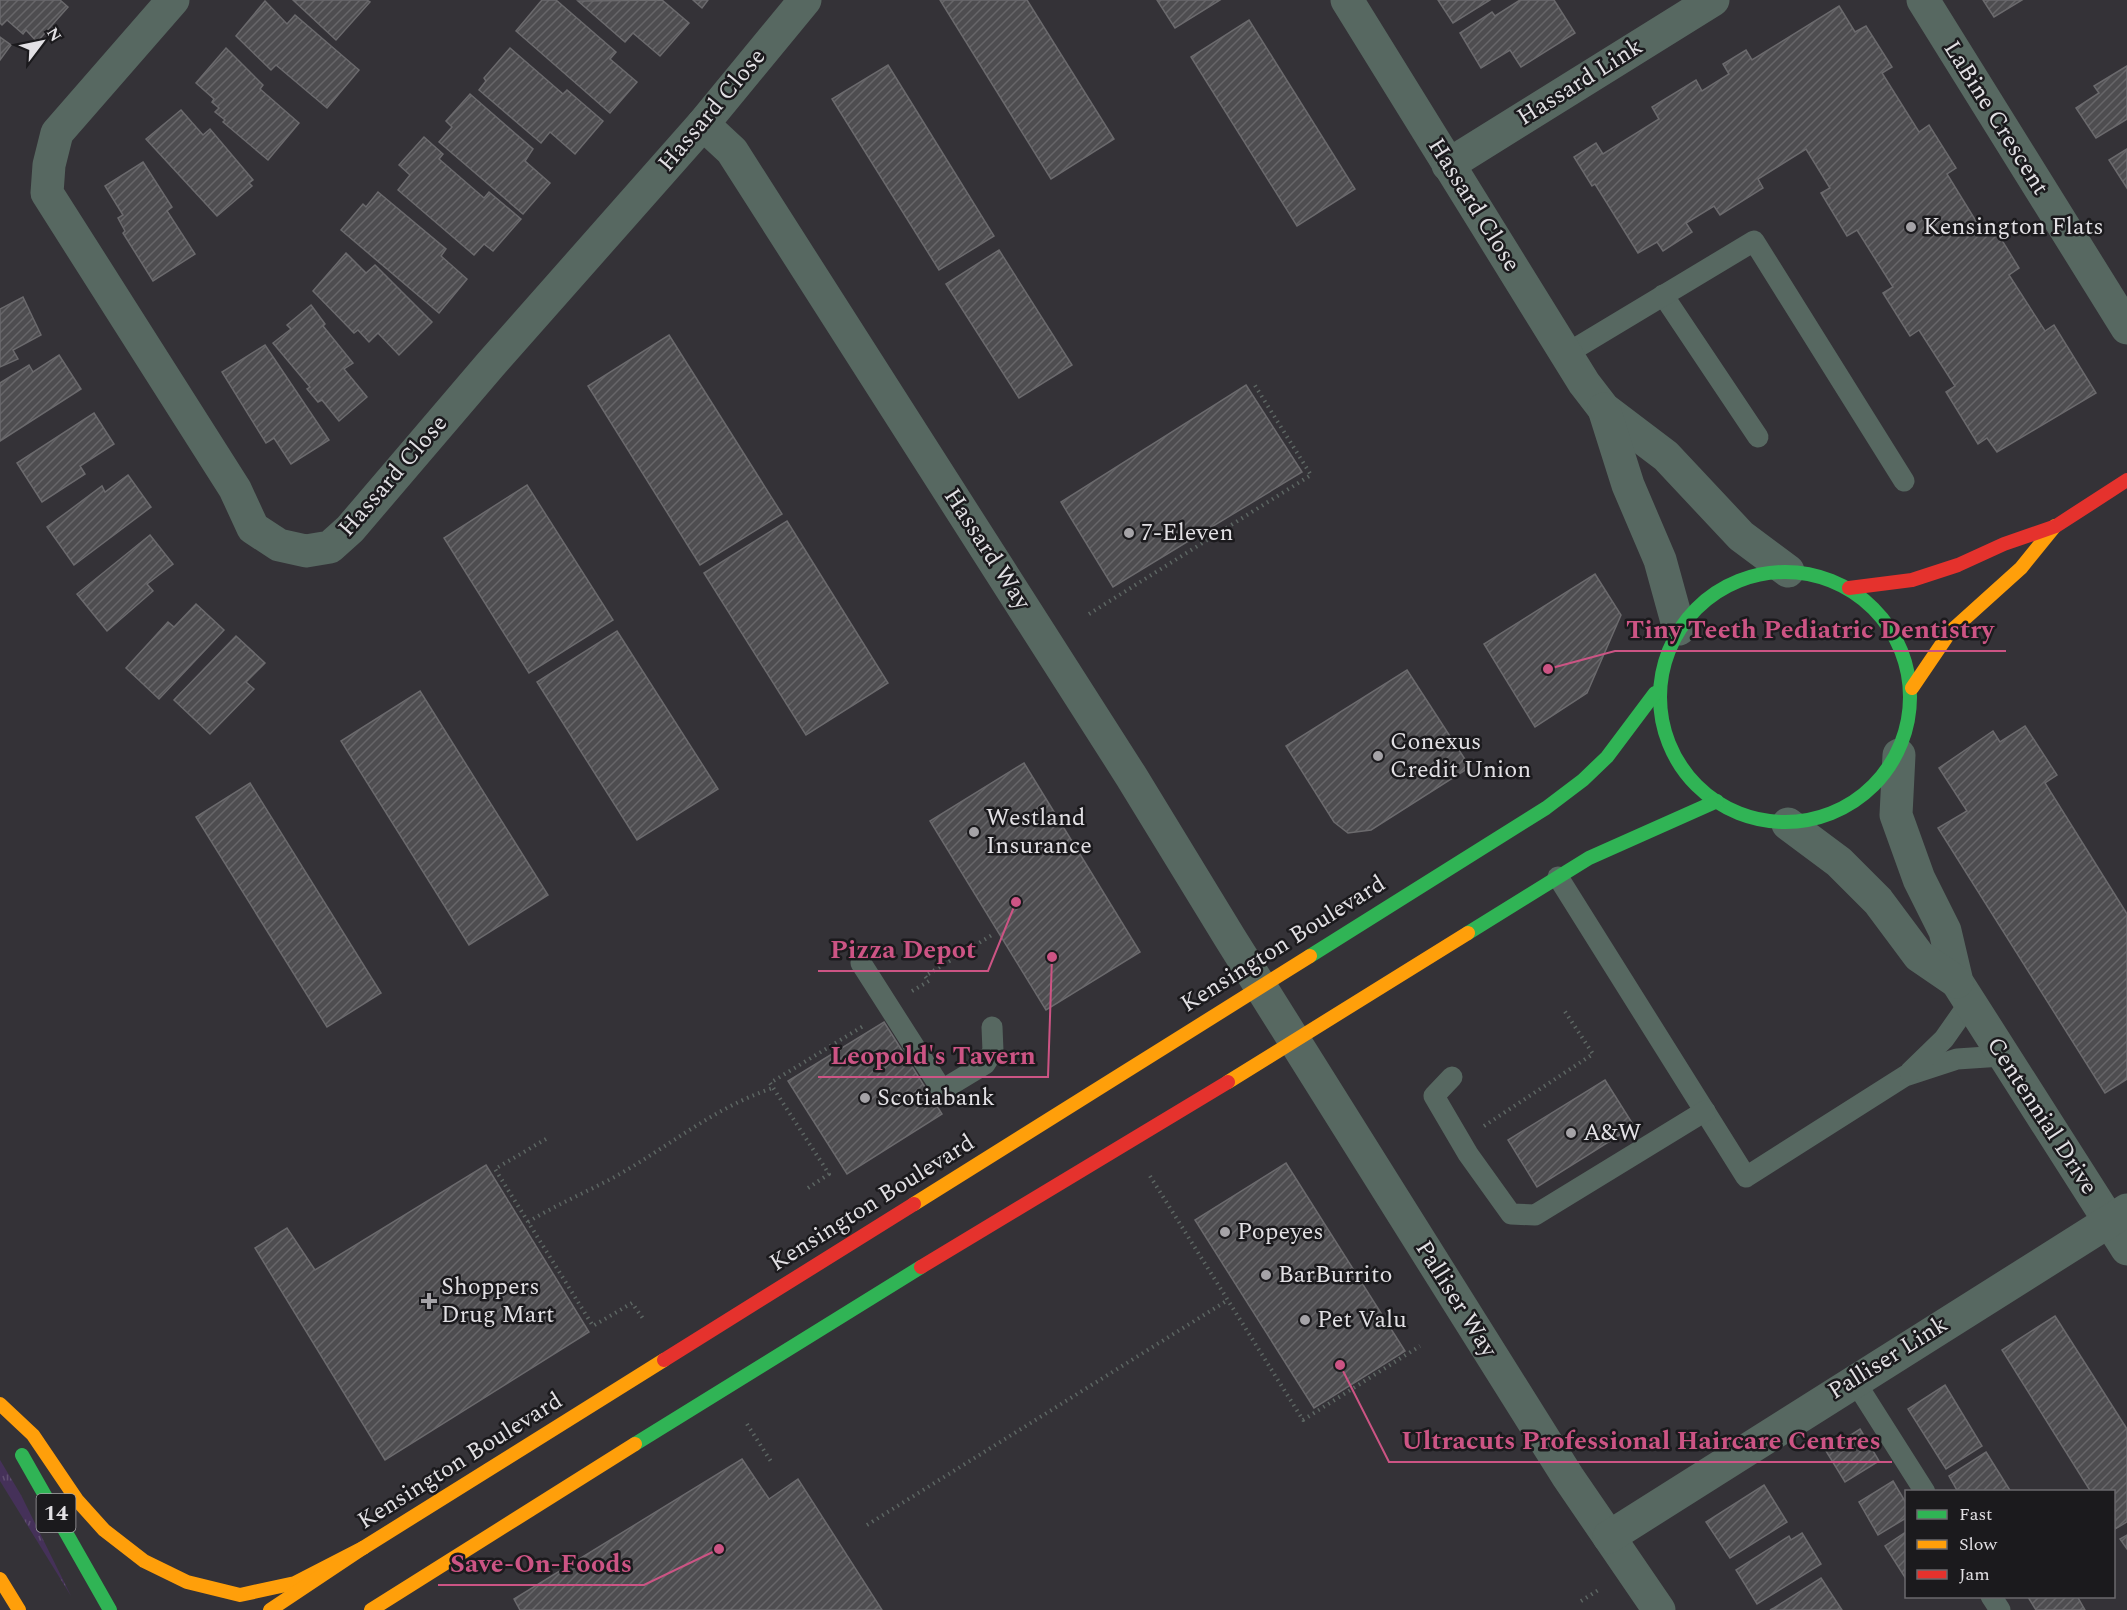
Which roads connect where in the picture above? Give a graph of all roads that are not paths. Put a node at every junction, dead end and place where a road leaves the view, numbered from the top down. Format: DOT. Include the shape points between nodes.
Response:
graph roads {
  1 [pos="173,0"];
  2 [pos="805,0"];
  3 [pos="1347,0"];
  4 [pos="1713,0"];
  5 [pos="1923,0"];
  6 [pos="703,124"];
  7 [pos="1448,165"];
  8 [pos="1663,295"];
  9 [pos="2127,328"];
  10 [pos="1566,354"];
  11 [pos="1604,409"];
  12 [pos="1758,437"];
  13 [pos="2127,480"];
  14 [pos="1904,481"];
  15 [pos="2056,526"];
  16 [pos="1788,571"];
  17 [pos="1849,588"];
  18 [pos="1679,629"];
  19 [pos="1912,688"];
  20 [pos="1655,693"];
  21 [pos="1899,754"];
  22 [pos="1717,801"];
  23 [pos="1788,824"];
  24 [pos="1558,878"];
  25 [pos="861,963"];
  26 [pos="1259,985"];
  27 [pos="1963,992"];
  28 [pos="992,1027"];
  29 [pos="1293,1040"];
  30 [pos="2002,1056"];
  31 [pos="1905,1076"];
  32 [pos="1452,1077"];
  33 [pos="1704,1111"];
  34 [pos="2118,1215"];
  35 [pos="2127,1249"];
  36 [pos="1854,1380"];
  37 [pos="0,1404"];
  38 [pos="6,1427"];
  39 [pos="1924,1490"];
  40 [pos="1609,1537"];
  41 [pos="363,1548"];
  42 [pos="0,1579"];
  43 [pos="19,1610"];
  44 [pos="110,1610"];
  45 [pos="270,1610"];
  46 [pos="371,1610"];
  47 [pos="1659,1610"];
  1 -- 6 [label="street, Hassard Close" via="57,132 47,193 235,489 253,528 279,545 306,551 330,547 350,530"];
  2 -- 6 [label="street, Hassard Close"];
  3 -- 7 [label="street, Hassard Close"];
  4 -- 7 [label="street, Hassard Link"];
  5 -- 9 [label="street, LaBine Crescent"];
  6 -- 26 [label="street, Hassard Way" via="732,151 1119,756"];
  7 -- 10 [label="street, Hassard Close"];
  8 -- 10 [label="lane"];
  8 -- 12 [label="lane"];
  8 -- 14 [label="lane" via="1754,241"];
  10 -- 11 [label="street, Hassard Close"];
  11 -- 16 [label="street, Hassard Close" via="1666,456 1741,536"];
  11 -- 18 [label="street, Hassard Close" via="1628,484 1660,560"];
  13 -- 15 [label="main road"];
  15 -- 17 [label="main road" via="1912,580"];
  15 -- 19 [label="main road" via="2021,568 1950,632"];
  16 -- 17 [label="main road" via="1819,575"];
  16 -- 18 [label="main road" via="1755,575 1726,586 1700,604"];
  17 -- 19 [label="main road" via="1880,614 1902,648"];
  18 -- 20 [label="main road"];
  19 -- 21 [label="main road" via="1910,722"];
  20 -- 22 [label="main road" via="1667,740 1689,777"];
  20 -- 26 [label="main road, Kensington Boulevard" via="1611,752 1546,808"];
  21 -- 23 [label="main road" via="1871,790 1833,815"];
  21 -- 27 [label="street, Centennial Drive" via="1896,815 1919,879 1945,931"];
  22 -- 23 [label="main road" via="1753,819"];
  22 -- 24 [label="main road" via="1638,834"];
  23 -- 27 [label="street, Centennial Drive" via="1839,862 1878,901 1919,956"];
  24 -- 29 [label="main road"];
  24 -- 33 [label="lane"];
  25 -- 28 [label="lane" via="942,1090 985,1064 993,1051"];
  26 -- 29 [label="street, Palliser Way"];
  26 -- 41 [label="main road, Kensington Boulevard"];
  27 -- 30 [label="street, Centennial Drive"];
  27 -- 31 [label="lane" via="1944,1039"];
  29 -- 40 [label="street, Palliser Way"];
  29 -- 46 [label="main road" via="764,1362"];
  30 -- 31 [label="lane" via="1957,1059"];
  30 -- 34 [label="street, Centennial Drive"];
  31 -- 33 [label="lane" via="1746,1177"];
  32 -- 33 [label="lane" via="1434,1096 1510,1214 1535,1215"];
  34 -- 35 [label="street, Centennial Drive"];
  34 -- 36 [label="street, Palliser Link"];
  36 -- 39 [label="lane"];
  36 -- 40 [label="street, Palliser Link"];
  37 -- 41 [label="main road" via="33,1435 77,1500 104,1530 144,1561 187,1582 240,1595 295,1582"];
  38 -- 44 [label="main road, 14"];
  40 -- 47 [label="street, Palliser Way"];
  41 -- 45 [label="main road, Kensington Boulevard"];
  42 -- 43 [label="main road"];
}
